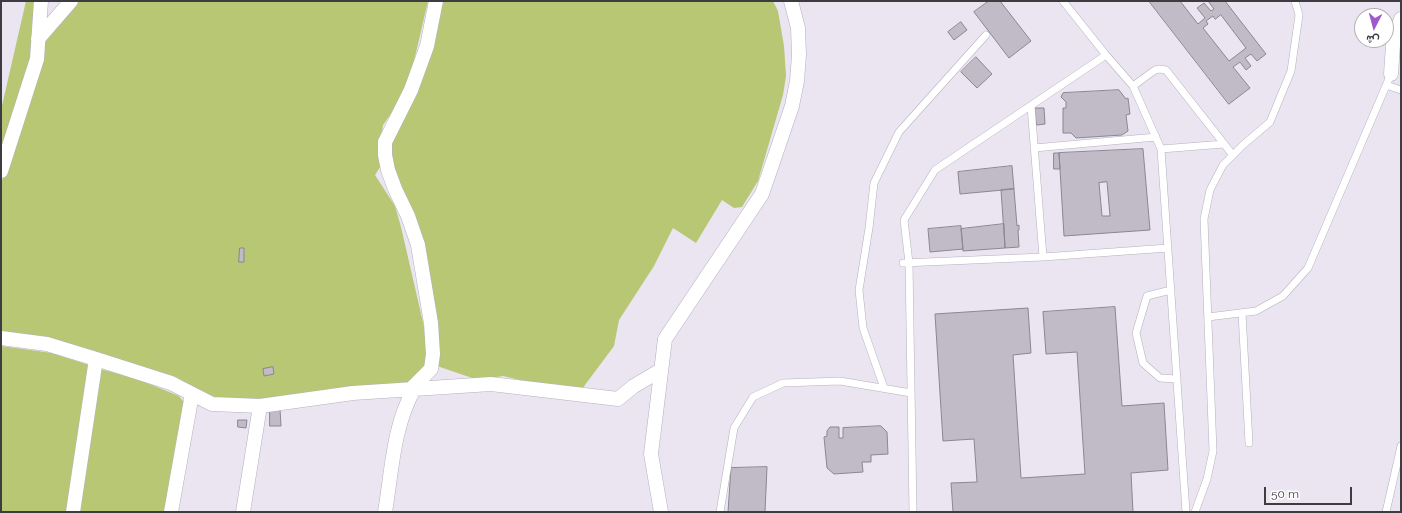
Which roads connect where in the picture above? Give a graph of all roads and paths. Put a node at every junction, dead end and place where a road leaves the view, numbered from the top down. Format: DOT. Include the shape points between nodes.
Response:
graph roads {
  1 [pos="41,1"];
  2 [pos="71,1"];
  3 [pos="436,1"];
  4 [pos="791,1"];
  5 [pos="1063,1"];
  6 [pos="1295,1"];
  7 [pos="1401,20"];
  8 [pos="986,35"];
  9 [pos="38,39"];
  10 [pos="1106,55"];
  11 [pos="1401,61"];
  12 [pos="1388,80"];
  13 [pos="1133,86"];
  14 [pos="1401,90"];
  15 [pos="1031,106"];
  16 [pos="1156,137"];
  17 [pos="1224,144"];
  18 [pos="1034,148"];
  19 [pos="1161,149"];
  20 [pos="1232,154"];
  21 [pos="1,170"];
  22 [pos="1168,248"];
  23 [pos="1043,257"];
  24 [pos="906,263"];
  25 [pos="1171,290"];
  26 [pos="1242,313"];
  27 [pos="1208,317"];
  28 [pos="1,338"];
  29 [pos="96,359"];
  30 [pos="661,370"];
  31 [pos="1177,380"];
  32 [pos="884,388"];
  33 [pos="413,389"];
  34 [pos="911,393"];
  35 [pos="192,394"];
  36 [pos="260,406"];
  37 [pos="1250,443"];
  38 [pos="1401,446"];
  39 [pos="73,512"];
  40 [pos="171,512"];
  41 [pos="242,512"];
  42 [pos="385,512"];
  43 [pos="661,512"];
  44 [pos="720,512"];
  45 [pos="913,512"];
  46 [pos="1186,512"];
  47 [pos="1195,512"];
  48 [pos="1386,512"];
  1 -- 9 [label="street"];
  2 -- 9 [label="street"];
  3 -- 33 [label="street" via="427,46 410,90 385,142 388,170 394,189 408,216 418,245 431,323 431,369"];
  4 -- 30 [label="street" via="798,28 797,81 792,106 762,194 665,339"];
  5 -- 10 [label="lane"];
  6 -- 20 [label="lane" via="1299,15 1291,71 1270,122"];
  7 -- 12 [label="street" via="1393,45"];
  8 -- 32 [label="lane" via="899,132 874,183 859,290 863,328"];
  9 -- 21 [label="street" via="37,59"];
  10 -- 13 [label="lane"];
  10 -- 15 [label="lane"];
  11 -- 12 [label="street"];
  12 -- 14 [label="lane"];
  12 -- 26 [label="lane" via="1308,268 1283,296 1256,312"];
  13 -- 16 [label="lane"];
  13 -- 17 [label="lane" via="1155,70 1166,70"];
  15 -- 18 [label="lane"];
  15 -- 24 [label="lane" via="935,170 904,220"];
  16 -- 18 [label="lane"];
  16 -- 19 [label="lane"];
  17 -- 19 [label="lane"];
  17 -- 20 [label="lane"];
  18 -- 23 [label="lane"];
  19 -- 22 [label="lane"];
  20 -- 27 [label="lane" via="1216,177 1205,209"];
  22 -- 23 [label="lane"];
  22 -- 25 [label="lane"];
  23 -- 24 [label="lane"];
  24 -- 34 [label="lane"];
  25 -- 31 [label="lane"];
  25 -- 31 [label="lane" via="1147,296 1136,334 1143,362 1160,378"];
  26 -- 27 [label="lane"];
  26 -- 37 [label="lane"];
  27 -- 47 [label="lane" via="1213,451 1207,479"];
  28 -- 29 [label="street" via="47,344"];
  29 -- 35 [label="street" via="172,382"];
  29 -- 39 [label="street"];
  30 -- 33 [label="street" via="618,399 490,384"];
  30 -- 43 [label="street" via="651,454"];
  31 -- 46 [label="lane"];
  32 -- 34 [label="lane"];
  32 -- 44 [label="lane" via="840,381 783,383 753,397 734,428"];
  33 -- 36 [label="street" via="353,393"];
  33 -- 42 [label="street" via="406,404 396,442"];
  34 -- 45 [label="lane"];
  35 -- 36 [label="street" via="212,404"];
  35 -- 40 [label="street"];
  36 -- 41 [label="street"];
  38 -- 48 [label="lane"];
}
